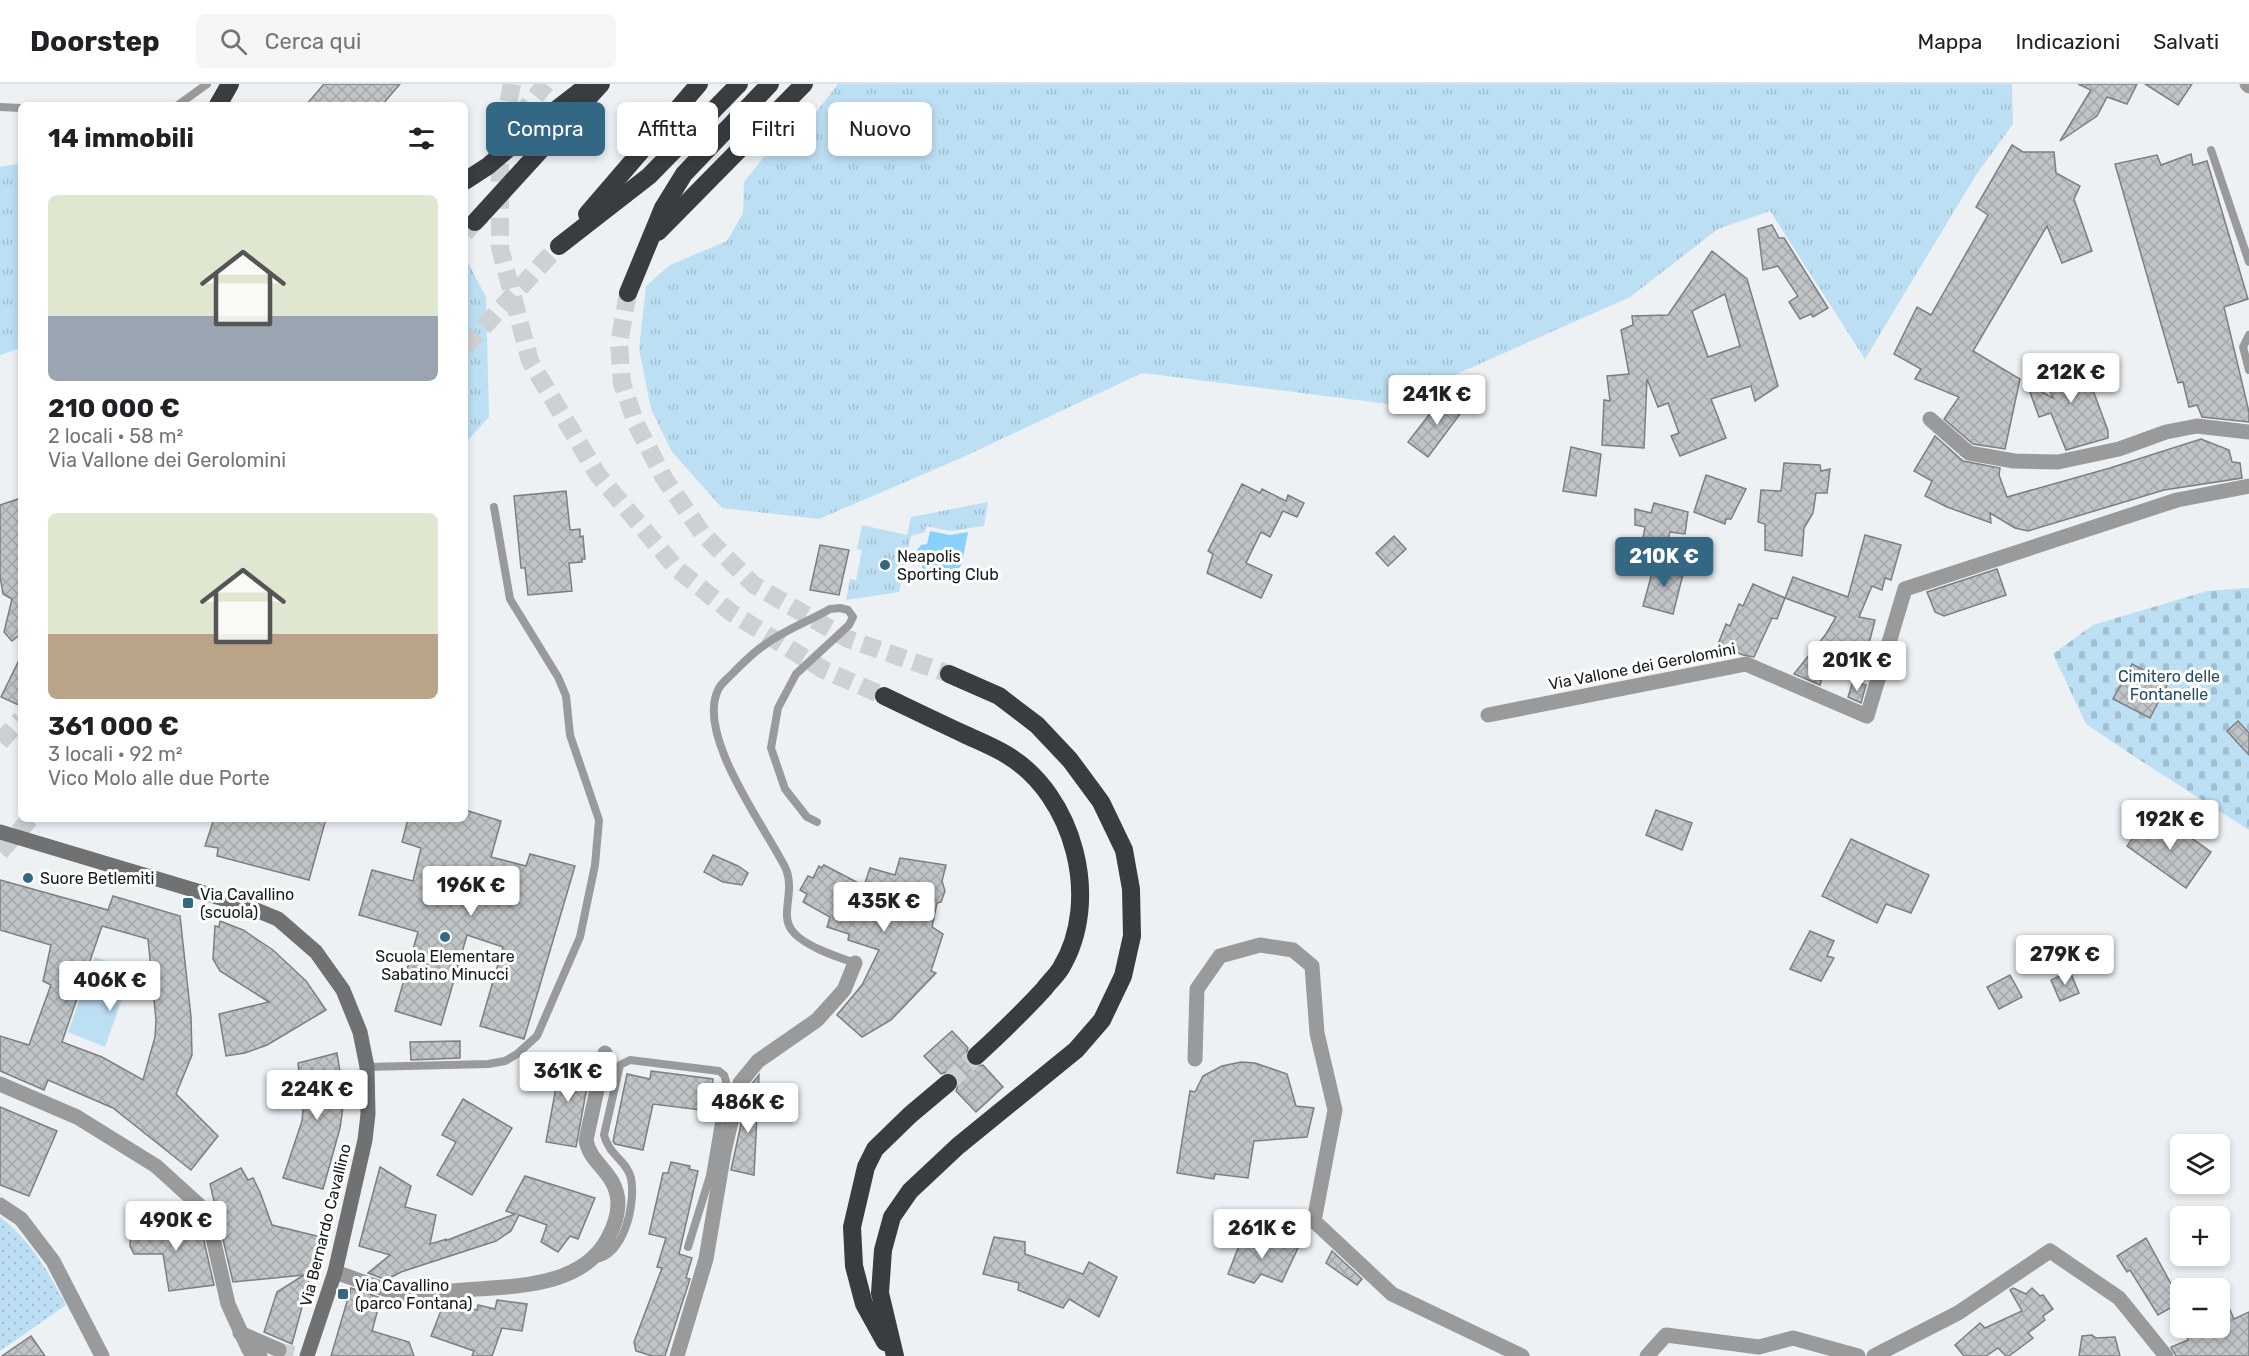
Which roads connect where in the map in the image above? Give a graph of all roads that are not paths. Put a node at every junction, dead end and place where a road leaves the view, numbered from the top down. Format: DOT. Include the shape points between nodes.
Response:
graph roads {
  1 [pos="207,84"];
  2 [pos="230,84"];
  3 [pos="590,84"];
  4 [pos="602,84"];
  5 [pos="699,84"];
  6 [pos="740,84"];
  7 [pos="770,84"];
  8 [pos="804,84"];
  9 [pos="182,102"];
  10 [pos="220,102"];
  11 [pos="0,106"];
  12 [pos="18,108"];
  13 [pos="2211,150"];
  14 [pos="468,179"];
  15 [pos="475,222"];
  16 [pos="2249,262"];
  17 [pos="636,272"];
  18 [pos="628,293"];
  19 [pos="2249,335"];
  20 [pos="2249,370"];
  21 [pos="1930,419"];
  22 [pos="2249,432"];
  23 [pos="2249,486"];
  24 [pos="494,507"];
  25 [pos="949,674"];
  26 [pos="884,696"];
  27 [pos="1488,715"];
  28 [pos="817,822"];
  29 [pos="0,832"];
  30 [pos="855,963"];
  31 [pos="605,1053"];
  32 [pos="976,1056"];
  33 [pos="1196,1059"];
  34 [pos="367,1067"];
  35 [pos="948,1083"];
  36 [pos="0,1084"];
  37 [pos="0,1205"];
  38 [pos="688,1246"];
  39 [pos="592,1259"];
  40 [pos="335,1272"];
  41 [pos="240,1333"];
  42 [pos="279,1350"];
  43 [pos="102,1356"];
  44 [pos="260,1356"];
  45 [pos="307,1356"];
  46 [pos="677,1356"];
  47 [pos="894,1356"];
  48 [pos="1522,1356"];
  49 [pos="1647,1356"];
  50 [pos="1858,1356"];
  51 [pos="1874,1356"];
  52 [pos="2166,1356"];
  1 -- 9 [label="lane"];
  2 -- 10 [label="highway"];
  3 -- 14 [label="highway"];
  4 -- 15 [label="highway"];
  5 -- 6 [label="highway" via="556,248 649,176"];
  7 -- 17 [label="highway" via="684,174 663,208"];
  8 -- 17 [label="highway" via="659,231"];
  11 -- 12 [label="lane"];
  13 -- 16 [label="lane"];
  17 -- 18 [label="highway"];
  19 -- 20 [label="lane" via="2243,347"];
  21 -- 22 [label="street" via="1969,453 2014,461 2058,462 2197,426"];
  23 -- 27 [label="street, Via Vallone dei Gerolomini" via="2177,500 1905,589 1867,716 1746,664"];
  24 -- 34 [label="lane" via="510,599 566,696 570,735 599,820 595,865 580,937 537,1036 517,1054 488,1064"];
  25 -- 47 [label="highway" via="999,696 1037,725 1070,760 1101,802 1124,850 1131,889 1132,936 1123,976 1102,1020 1076,1050 958,1146 910,1191 892,1218 883,1250 880,1293"];
  26 -- 32 [label="highway" via="1007,755 1028,771 1046,791 1074,849 1080,882 1075,940 1060,969 1017,1019"];
  28 -- 30 [label="lane" via="807,817 785,789 771,748 778,708 796,674 849,626 853,617 840,608 830,609 766,644 719,688 713,710 736,784 786,869 790,892 786,913 792,932"];
  29 -- 34 [label="main road, Via Bernardo Cavallino" via="244,904 278,919 316,952 343,990 360,1032"];
  30 -- 46 [label="street" via="844,990 817,1020 758,1061 740,1083 706,1259"];
  31 -- 39 [label="street" via="586,1140 588,1149 613,1179 618,1202 615,1223 601,1251"];
  33 -- 48 [label="street" via="1197,989 1220,956 1260,945 1293,950 1312,966 1317,1033 1335,1110 1314,1221 1392,1294"];
  34 -- 40 [label="main road, Via Bernardo Cavallino" via="365,1140"];
  35 -- 47 [label="highway" via="876,1149 866,1167 852,1227 854,1266 864,1304"];
  36 -- 41 [label="street" via="87,1123 156,1166 199,1205 210,1225 228,1304"];
  37 -- 43 [label="street" via="21,1219 53,1261"];
  38 -- 39 [label="lane" via="710,1176 724,1075 719,1071 630,1060 620,1065 604,1135 607,1147 631,1178 632,1200 620,1244 602,1258"];
  39 -- 40 [label="street" via="571,1272 533,1285 405,1294"];
  40 -- 45 [label="main road, Via Bernardo Cavallino"];
  41 -- 42 [label="street"];
  41 -- 44 [label="street" via="249,1350"];
  49 -- 50 [label="street" via="1666,1335 1759,1347 1793,1338"];
  51 -- 52 [label="street" via="1958,1312 2050,1251 2119,1298"];
}
